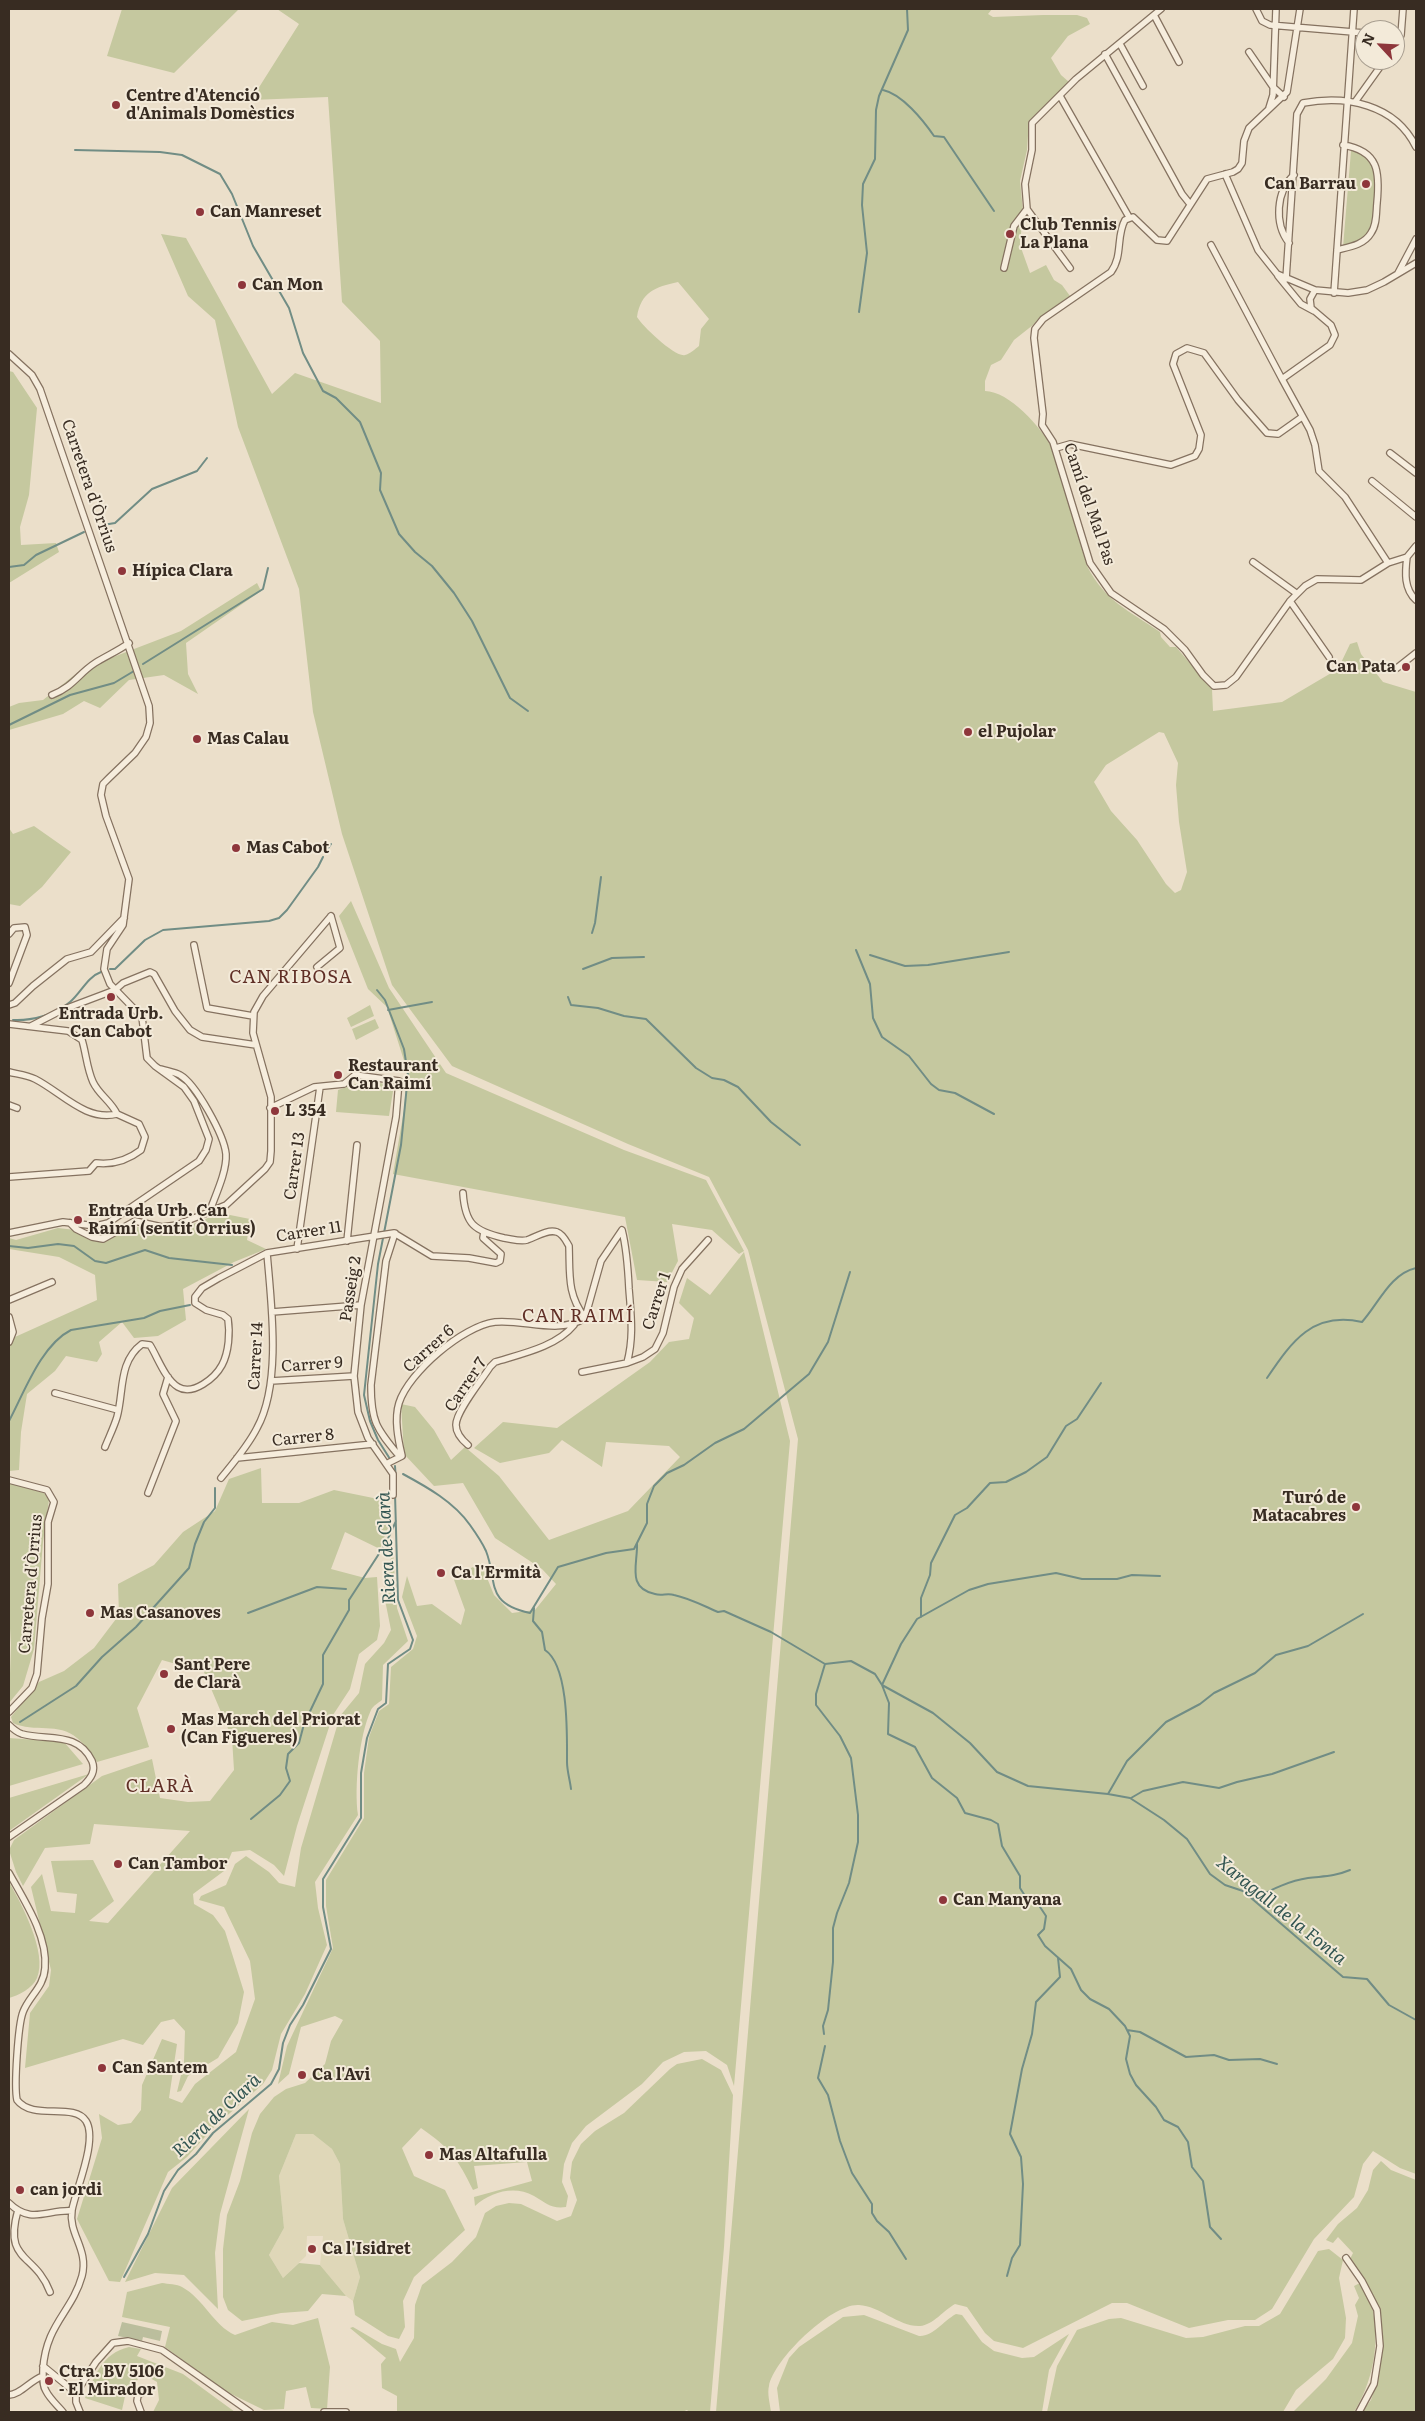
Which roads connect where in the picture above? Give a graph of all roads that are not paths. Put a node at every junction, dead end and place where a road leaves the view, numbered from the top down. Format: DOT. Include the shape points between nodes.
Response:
graph roads {
  1 [pos="1161,9"];
  2 [pos="1256,9"];
  3 [pos="1276,9"];
  4 [pos="1300,9"];
  5 [pos="1354,9"];
  6 [pos="1154,15"];
  7 [pos="1274,25"];
  8 [pos="1298,27"];
  9 [pos="1353,32"];
  10 [pos="1120,44"];
  11 [pos="1249,52"];
  12 [pos="1105,54"];
  13 [pos="1179,62"];
  14 [pos="1378,70"];
  15 [pos="1143,86"];
  16 [pos="1273,87"];
  17 [pos="1060,96"];
  18 [pos="1284,97"];
  19 [pos="1355,102"];
  20 [pos="1346,103"];
  21 [pos="1268,109"];
  22 [pos="1343,145"];
  23 [pos="1416,147"];
  24 [pos="1225,174"];
  25 [pos="1294,175"];
  26 [pos="1190,204"];
  27 [pos="1027,209"];
  28 [pos="1129,218"];
  29 [pos="1289,242"];
  30 [pos="1416,242"];
  31 [pos="1211,245"];
  32 [pos="1337,250"];
  33 [pos="1416,263"];
  34 [pos="1004,268"];
  35 [pos="1070,268"];
  36 [pos="1398,273"];
  37 [pos="1277,274"];
  38 [pos="1286,278"];
  39 [pos="1315,290"];
  40 [pos="1334,292"];
  41 [pos="1317,314"];
  42 [pos="9,354"];
  43 [pos="1282,379"];
  44 [pos="1302,417"];
  45 [pos="1056,448"];
  46 [pos="1390,453"];
  47 [pos="1416,473"];
  48 [pos="1372,481"];
  49 [pos="1416,517"];
  50 [pos="1416,546"];
  51 [pos="1407,557"];
  52 [pos="1253,562"];
  53 [pos="1388,562"];
  54 [pos="1296,593"];
  55 [pos="1416,600"];
  56 [pos="1290,601"];
  57 [pos="129,643"];
  58 [pos="1416,653"];
  59 [pos="1329,657"];
  60 [pos="1397,668"];
  61 [pos="52,695"];
  62 [pos="125,918"];
  63 [pos="9,934"];
  64 [pos="194,945"];
  65 [pos="318,967"];
  66 [pos="9,983"];
  67 [pos="115,990"];
  68 [pos="9,1005"];
  69 [pos="253,1016"];
  70 [pos="9,1024"];
  71 [pos="31,1026"];
  72 [pos="256,1045"];
  73 [pos="157,1068"];
  74 [pos="9,1072"];
  75 [pos="320,1087"];
  76 [pos="9,1105"];
  77 [pos="17,1108"];
  78 [pos="270,1108"];
  79 [pos="117,1114"];
  80 [pos="357,1145"];
  81 [pos="9,1177"];
  82 [pos="463,1193"];
  83 [pos="208,1213"];
  84 [pos="70,1223"];
  85 [pos="484,1232"];
  86 [pos="9,1233"];
  87 [pos="395,1233"];
  88 [pos="373,1236"];
  89 [pos="708,1240"];
  90 [pos="347,1241"];
  91 [pos="297,1248"];
  92 [pos="267,1253"];
  93 [pos="52,1282"];
  94 [pos="9,1300"];
  95 [pos="361,1305"];
  96 [pos="272,1312"];
  97 [pos="9,1316"];
  98 [pos="585,1318"];
  99 [pos="574,1325"];
  100 [pos="9,1342"];
  101 [pos="627,1363"];
  102 [pos="582,1372"];
  103 [pos="354,1376"];
  104 [pos="168,1377"];
  105 [pos="271,1381"];
  106 [pos="55,1393"];
  107 [pos="118,1410"];
  108 [pos="373,1444"];
  109 [pos="468,1445"];
  110 [pos="105,1447"];
  111 [pos="400,1457"];
  112 [pos="236,1458"];
  113 [pos="386,1464"];
  114 [pos="221,1478"];
  115 [pos="9,1480"];
  116 [pos="148,1493"];
  117 [pos="393,1495"];
  118 [pos="9,1712"];
  119 [pos="9,1725"];
  120 [pos="9,1837"];
  121 [pos="9,1873"];
  122 [pos="9,2203"];
  123 [pos="18,2210"];
  124 [pos="72,2211"];
  125 [pos="1346,2258"];
  126 [pos="50,2292"];
  127 [pos="43,2366"];
  128 [pos="43,2376"];
  129 [pos="76,2393"];
  130 [pos="142,2393"];
  131 [pos="9,2395"];
  132 [pos="62,2412"];
  133 [pos="80,2412"];
  134 [pos="141,2412"];
  135 [pos="250,2412"];
  136 [pos="324,2412"];
  137 [pos="346,2412"];
  138 [pos="1359,2412"];
  1 -- 6 [label="street"];
  2 -- 7 [label="street" via="1262,21"];
  3 -- 7 [label="street"];
  4 -- 8 [label="street"];
  5 -- 9 [label="street"];
  6 -- 10 [label="street"];
  6 -- 13 [label="street"];
  7 -- 8 [label="street"];
  7 -- 16 [label="street"];
  8 -- 9 [label="street"];
  8 -- 18 [label="street" via="1289,85"];
  9 -- 20 [label="street"];
  10 -- 12 [label="street"];
  10 -- 15 [label="street"];
  11 -- 16 [label="street"];
  12 -- 17 [label="street"];
  12 -- 26 [label="street"];
  14 -- 19 [label="street"];
  16 -- 18 [label="street"];
  16 -- 21 [label="street" via="1273,102"];
  17 -- 27 [label="street" via="1032,123 1032,150 1025,184"];
  17 -- 28 [label="street"];
  18 -- 21 [label="street"];
  19 -- 20 [label="street"];
  19 -- 23 [label="street" via="1382,111 1406,132"];
  20 -- 22 [label="street"];
  20 -- 25 [label="street" via="1312,102 1303,103 1299,108"];
  21 -- 24 [label="street" via="1245,134 1242,163 1238,169"];
  22 -- 32 [label="street"];
  22 -- 32 [label="street" via="1369,156 1379,176 1371,234 1362,242"];
  24 -- 26 [label="street" via="1208,178"];
  24 -- 37 [label="street" via="1258,250"];
  25 -- 29 [label="street"];
  25 -- 29 [label="street" via="1281,194 1279,224"];
  26 -- 28 [label="street" via="1172,237 1163,242 1136,219"];
  27 -- 34 [label="street" via="1014,226"];
  27 -- 35 [label="street"];
  28 -- 45 [label="street, Camí del Mal Pas" via="1122,229 1119,256 1111,272 1043,319 1035,329 1042,425"];
  29 -- 38 [label="street"];
  30 -- 36 [label="street"];
  31 -- 43 [label="street"];
  32 -- 40 [label="street"];
  33 -- 36 [label="street"];
  36 -- 40 [label="street" via="1367,290"];
  37 -- 38 [label="street"];
  37 -- 41 [label="street" via="1301,304"];
  38 -- 39 [label="street"];
  39 -- 40 [label="street"];
  39 -- 41 [label="street" via="1310,299 1311,308"];
  41 -- 43 [label="street" via="1331,325 1335,335 1330,345"];
  42 -- 57 [label="street, Carretera d'Òrrius" via="32,375 40,389"];
  43 -- 44 [label="street"];
  44 -- 45 [label="street" via="1278,434 1267,433 1204,353 1187,348 1176,354 1173,364 1201,435 1195,456 1172,465 1070,444"];
  44 -- 53 [label="street" via="1316,445 1319,471 1345,497"];
  45 -- 56 [label="street, Camí del Mal Pas" via="1090,563 1096,573 1118,600 1170,634 1214,686 1226,685 1236,677"];
  46 -- 47 [label="street"];
  48 -- 49 [label="street"];
  50 -- 51 [label="street"];
  51 -- 53 [label="street, Camí del Mal Pas"];
  51 -- 55 [label="street" via="1405,576"];
  52 -- 54 [label="street"];
  53 -- 54 [label="street, Camí del Mal Pas" via="1361,580 1317,579"];
  54 -- 56 [label="street, Camí del Mal Pas"];
  56 -- 59 [label="street"];
  57 -- 61 [label="street" via="97,662 67,689"];
  57 -- 62 [label="street, Carretera d'Òrrius" via="147,694 150,723 141,746 108,778 101,795 129,879"];
  58 -- 60 [label="street"];
  62 -- 67 [label="street, Carretera d'Òrrius" via="104,957 106,976"];
  62 -- 68 [label="street" via="91,952 67,959 15,1004"];
  63 -- 66 [label="street" via="14,928 25,927 27,935"];
  64 -- 69 [label="street" via="208,1008"];
  65 -- 69 [label="street" via="340,948 331,916 263,996"];
  67 -- 71 [label="street"];
  67 -- 72 [label="street" via="123,983 150,972 190,1030 202,1037"];
  67 -- 73 [label="street, Carretera d'Òrrius" via="142,1017 145,1053"];
  69 -- 72 [label="street"];
  70 -- 71 [label="street"];
  71 -- 79 [label="street" via="68,1031 82,1040 93,1081"];
  72 -- 78 [label="street" via="271,1097"];
  73 -- 83 [label="street" via="179,1074 198,1092 224,1145 224,1168"];
  73 -- 84 [label="street, Carretera d'Òrrius" via="184,1087 194,1101 208,1134 203,1156 113,1220 96,1226"];
  74 -- 79 [label="street" via="33,1077 91,1114 105,1117"];
  75 -- 78 [label="street"];
  75 -- 88 [label="street, Passeig 2" via="344,1084 355,1074 399,1081 396,1117"];
  75 -- 91 [label="street, Carrer 13"];
  76 -- 77 [label="street"];
  78 -- 83 [label="street" via="270,1162 226,1205"];
  79 -- 81 [label="street" via="139,1124 144,1137 141,1150 128,1160 96,1163 89,1171"];
  80 -- 90 [label="street"];
  82 -- 85 [label="street" via="468,1219 473,1227"];
  83 -- 84 [label="street" via="169,1227 136,1221 103,1238 92,1237"];
  84 -- 86 [label="street, Carretera d'Òrrius"];
  85 -- 87 [label="street" via="483,1238 500,1254 500,1261 496,1263 432,1256"];
  85 -- 98 [label="street" via="519,1240 558,1232 569,1246 574,1303"];
  87 -- 88 [label="street, Carrer 11"];
  87 -- 111 [label="street" via="386,1261 371,1404 377,1430"];
  88 -- 90 [label="street, Carrer 11"];
  88 -- 95 [label="street, Passeig 2"];
  89 -- 101 [label="street, Carrer 1" via="682,1269 655,1349 643,1358"];
  90 -- 91 [label="street, Carrer 11"];
  91 -- 92 [label="street, Carrer 11"];
  92 -- 96 [label="street, Carrer 14"];
  92 -- 104 [label="street, Carrer 11" via="202,1288 195,1297 199,1306 228,1318 222,1366 195,1389 179,1388"];
  93 -- 94 [label="street"];
  95 -- 96 [label="street"];
  95 -- 103 [label="street, Passeig 2"];
  96 -- 105 [label="street, Carrer 14"];
  97 -- 100 [label="street" via="13,1332"];
  98 -- 99 [label="street"];
  98 -- 101 [label="street, Carrer 1" via="602,1261 622,1230 628,1252 633,1311 633,1337"];
  99 -- 109 [label="street, Carrer 7" via="568,1332 538,1348 495,1362 490,1367 459,1414 458,1435"];
  99 -- 111 [label="street, Carrer 6" via="496,1322 475,1328 453,1341 409,1384 399,1403 397,1433"];
  101 -- 102 [label="street, Carrer 1"];
  103 -- 105 [label="street, Carrer 9"];
  103 -- 108 [label="street, Passeig 2" via="358,1412"];
  104 -- 107 [label="street, Carrer 11" via="150,1345 142,1344 127,1361"];
  104 -- 116 [label="street" via="163,1394 176,1421"];
  105 -- 112 [label="street, Carrer 14" via="267,1405 258,1427"];
  106 -- 107 [label="street"];
  107 -- 110 [label="street, Carrer 11"];
  108 -- 112 [label="street, Carrer 8"];
  108 -- 113 [label="street, Passeig 2"];
  111 -- 113 [label="street"];
  112 -- 114 [label="street, Carrer 14"];
  113 -- 117 [label="street, Passeig 2" via="393,1474"];
  115 -- 118 [label="street, Carretera d'Òrrius" via="47,1490 54,1502 48,1522 47,1589 37,1674 32,1688"];
  119 -- 120 [label="street" via="22,1734 60,1737 73,1742 85,1751 94,1766 84,1785"];
  121 -- 124 [label="street" via="36,1922 45,1961 41,1985 21,2020 15,2094 26,2108 79,2115 88,2124 86,2154"];
  122 -- 123 [label="street"];
  123 -- 124 [label="street" via="40,2216"];
  123 -- 126 [label="street" via="12,2229 18,2252 43,2276"];
  124 -- 127 [label="street" via="84,2265 78,2286 49,2336"];
  125 -- 138 [label="street" via="1377,2310 1380,2346 1376,2376 1369,2397"];
  127 -- 128 [label="street"];
  127 -- 129 [label="street"];
  128 -- 131 [label="street" via="32,2380 19,2393"];
  128 -- 132 [label="street" via="45,2390"];
  129 -- 133 [label="street"];
  129 -- 135 [label="street" via="113,2343 128,2341 162,2350"];
  130 -- 134 [label="street" via="137,2401"];
  136 -- 137 [label="street"];
}
